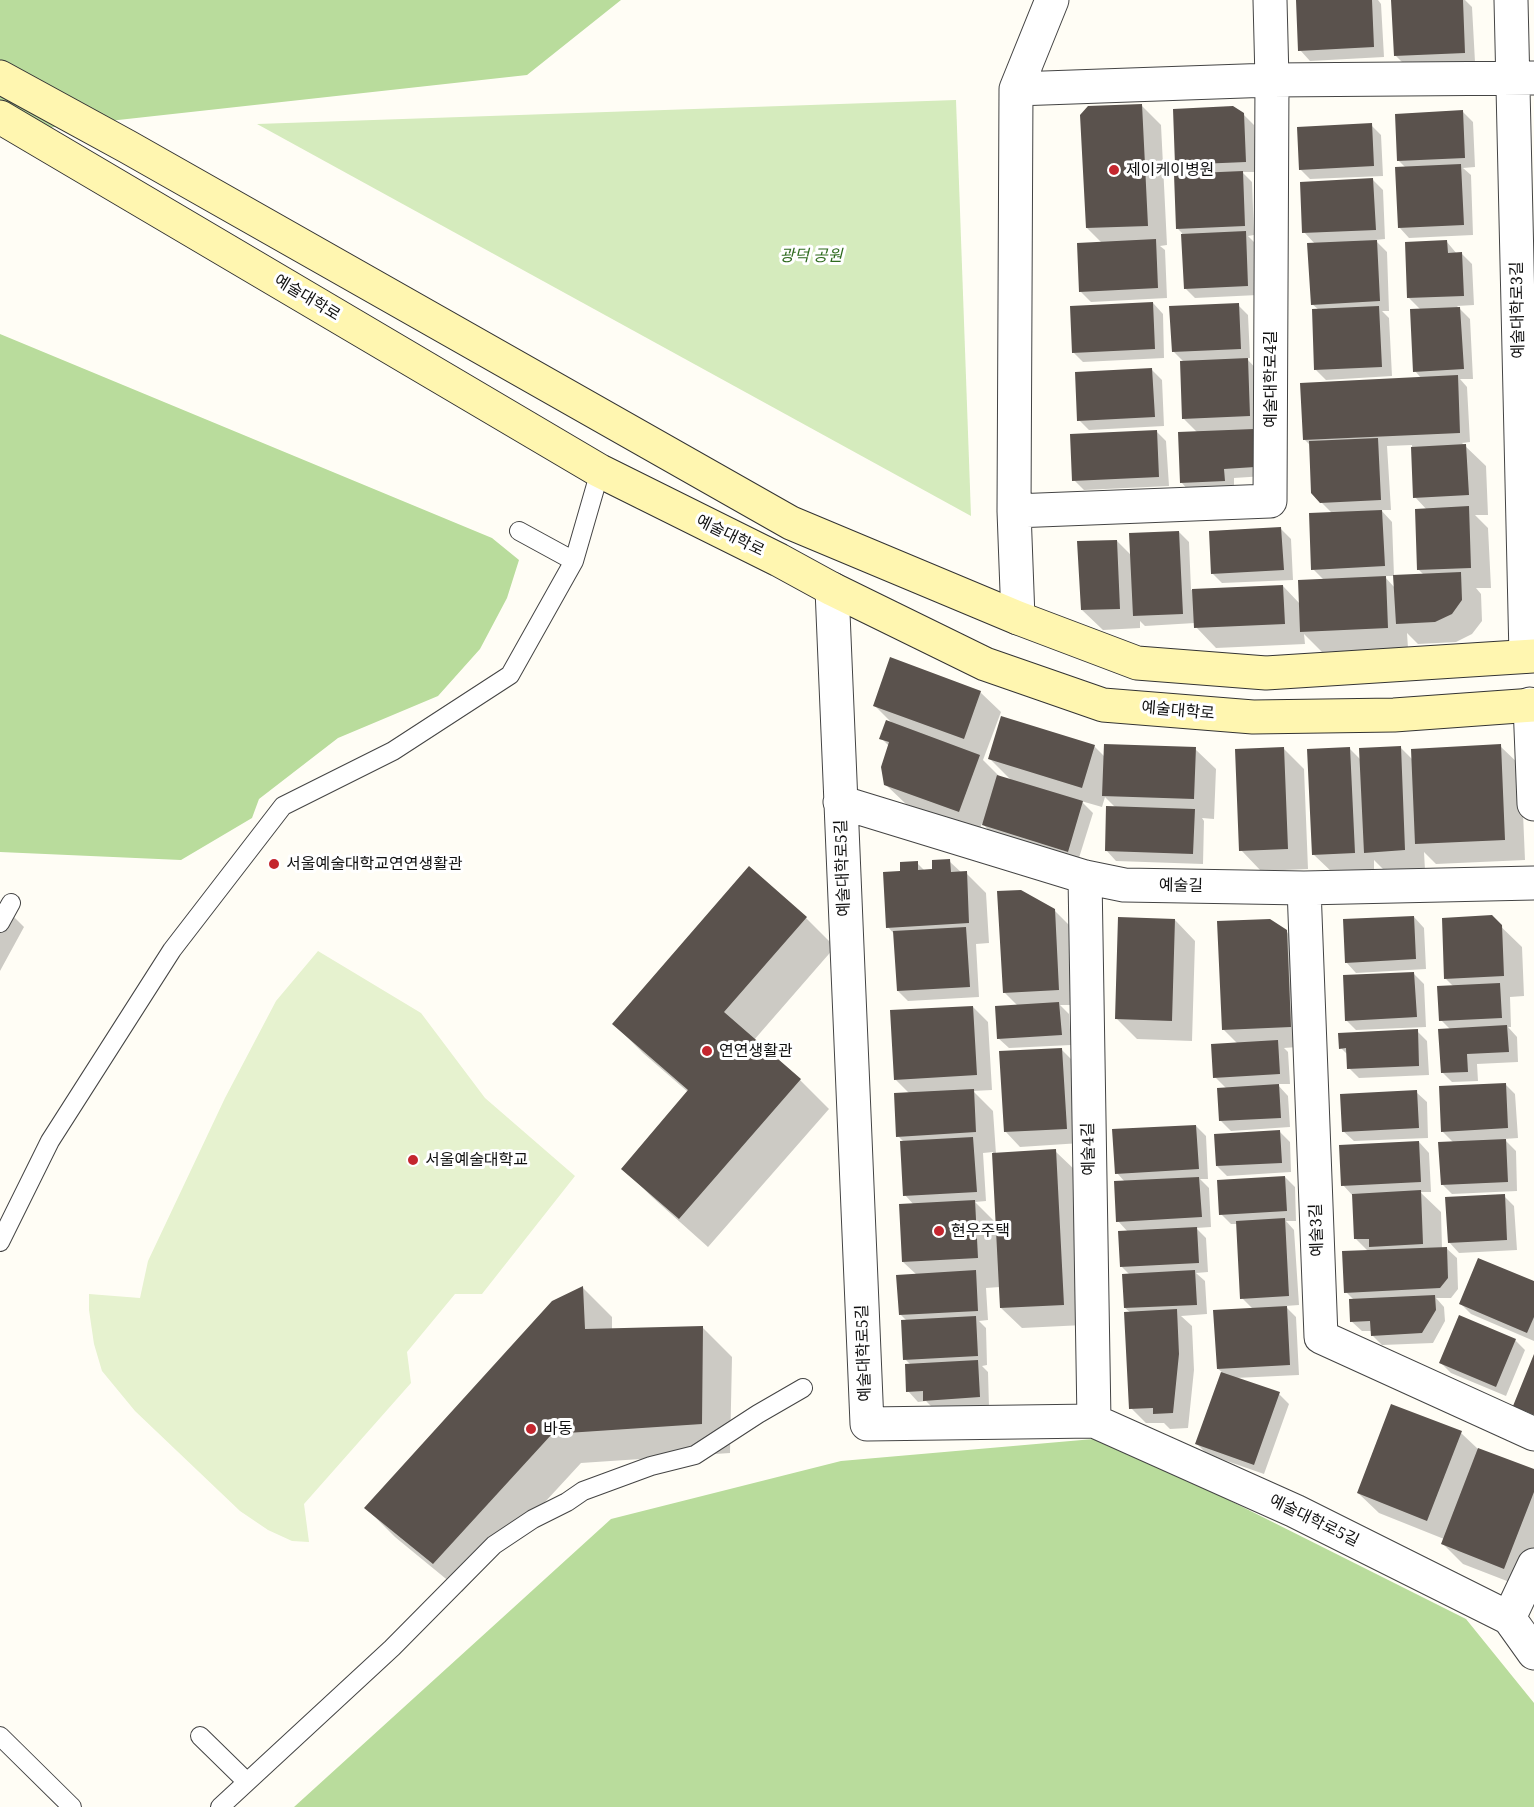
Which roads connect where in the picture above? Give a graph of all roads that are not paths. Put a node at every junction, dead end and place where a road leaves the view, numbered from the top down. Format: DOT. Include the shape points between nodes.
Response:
graph roads {
  1 [pos="1052,0"];
  2 [pos="1270,0"];
  3 [pos="1511,0"];
  4 [pos="0,78"];
  5 [pos="1524,79"];
  6 [pos="1272,80"];
  7 [pos="1016,89"];
  8 [pos="0,117"];
  9 [pos="600,471"];
  10 [pos="1014,511"];
  11 [pos="519,531"];
  12 [pos="574,561"];
  13 [pos="832,589"];
  14 [pos="1018,618"];
  15 [pos="1530,656"];
  16 [pos="1532,704"];
  17 [pos="840,802"];
  18 [pos="1534,804"];
  19 [pos="1085,877"];
  20 [pos="1534,883"];
  21 [pos="1304,888"];
  22 [pos="11,903"];
  23 [pos="0,923"];
  24 [pos="0,1242"];
  25 [pos="803,1388"];
  26 [pos="1094,1420"];
  27 [pos="1534,1434"];
  28 [pos="1534,1565"];
  29 [pos="1509,1618"];
  30 [pos="1534,1653"];
  31 [pos="0,1736"];
  32 [pos="200,1736"];
  33 [pos="247,1782"];
  34 [pos="72,1807"];
  35 [pos="220,1807"];
  1 -- 7 [label="street"];
  2 -- 6 [label="street, 예술대학로4길"];
  3 -- 5 [label="street, 예술대학로3길"];
  4 -- 14 [label="street" via="791,523"];
  5 -- 6 [label="street"];
  5 -- 15 [label="street, 예술대학로3길"];
  6 -- 7 [label="street"];
  6 -- 10 [label="street, 예술대학로4길" via="1270,501"];
  7 -- 10 [label="street"];
  8 -- 9 [label="street, 예술대학로"];
  9 -- 12 [label="lane"];
  9 -- 13 [label="street, 예술대학로"];
  10 -- 14 [label="street"];
  11 -- 12 [label="lane"];
  12 -- 24 [label="lane" via="510,675 393,751 283,806 166,960 50,1141"];
  13 -- 16 [label="street, 예술대학로" via="985,664 1103,705 1253,717 1395,715"];
  13 -- 17 [label="street, 예술대학로5길"];
  14 -- 15 [label="street" via="1137,663 1266,673"];
  16 -- 18 [label="street"];
  17 -- 19 [label="street, 예술길"];
  17 -- 26 [label="street, 예술대학로5길" via="867,1424"];
  19 -- 21 [label="street, 예술길" via="1124,885"];
  19 -- 26 [label="street, 예술4길"];
  20 -- 21 [label="street, 예술길"];
  21 -- 27 [label="street, 예술3길" via="1321,1337"];
  22 -- 23 [label="lane"];
  25 -- 33 [label="lane" via="696,1455 651,1466 583,1491 494,1545 392,1648"];
  26 -- 29 [label="street, 예술대학로5길" via="1295,1511"];
  28 -- 29 [label="street"];
  29 -- 30 [label="street, 예술대학로5길"];
  31 -- 34 [label="lane"];
  32 -- 33 [label="lane"];
  33 -- 35 [label="lane"];
}
